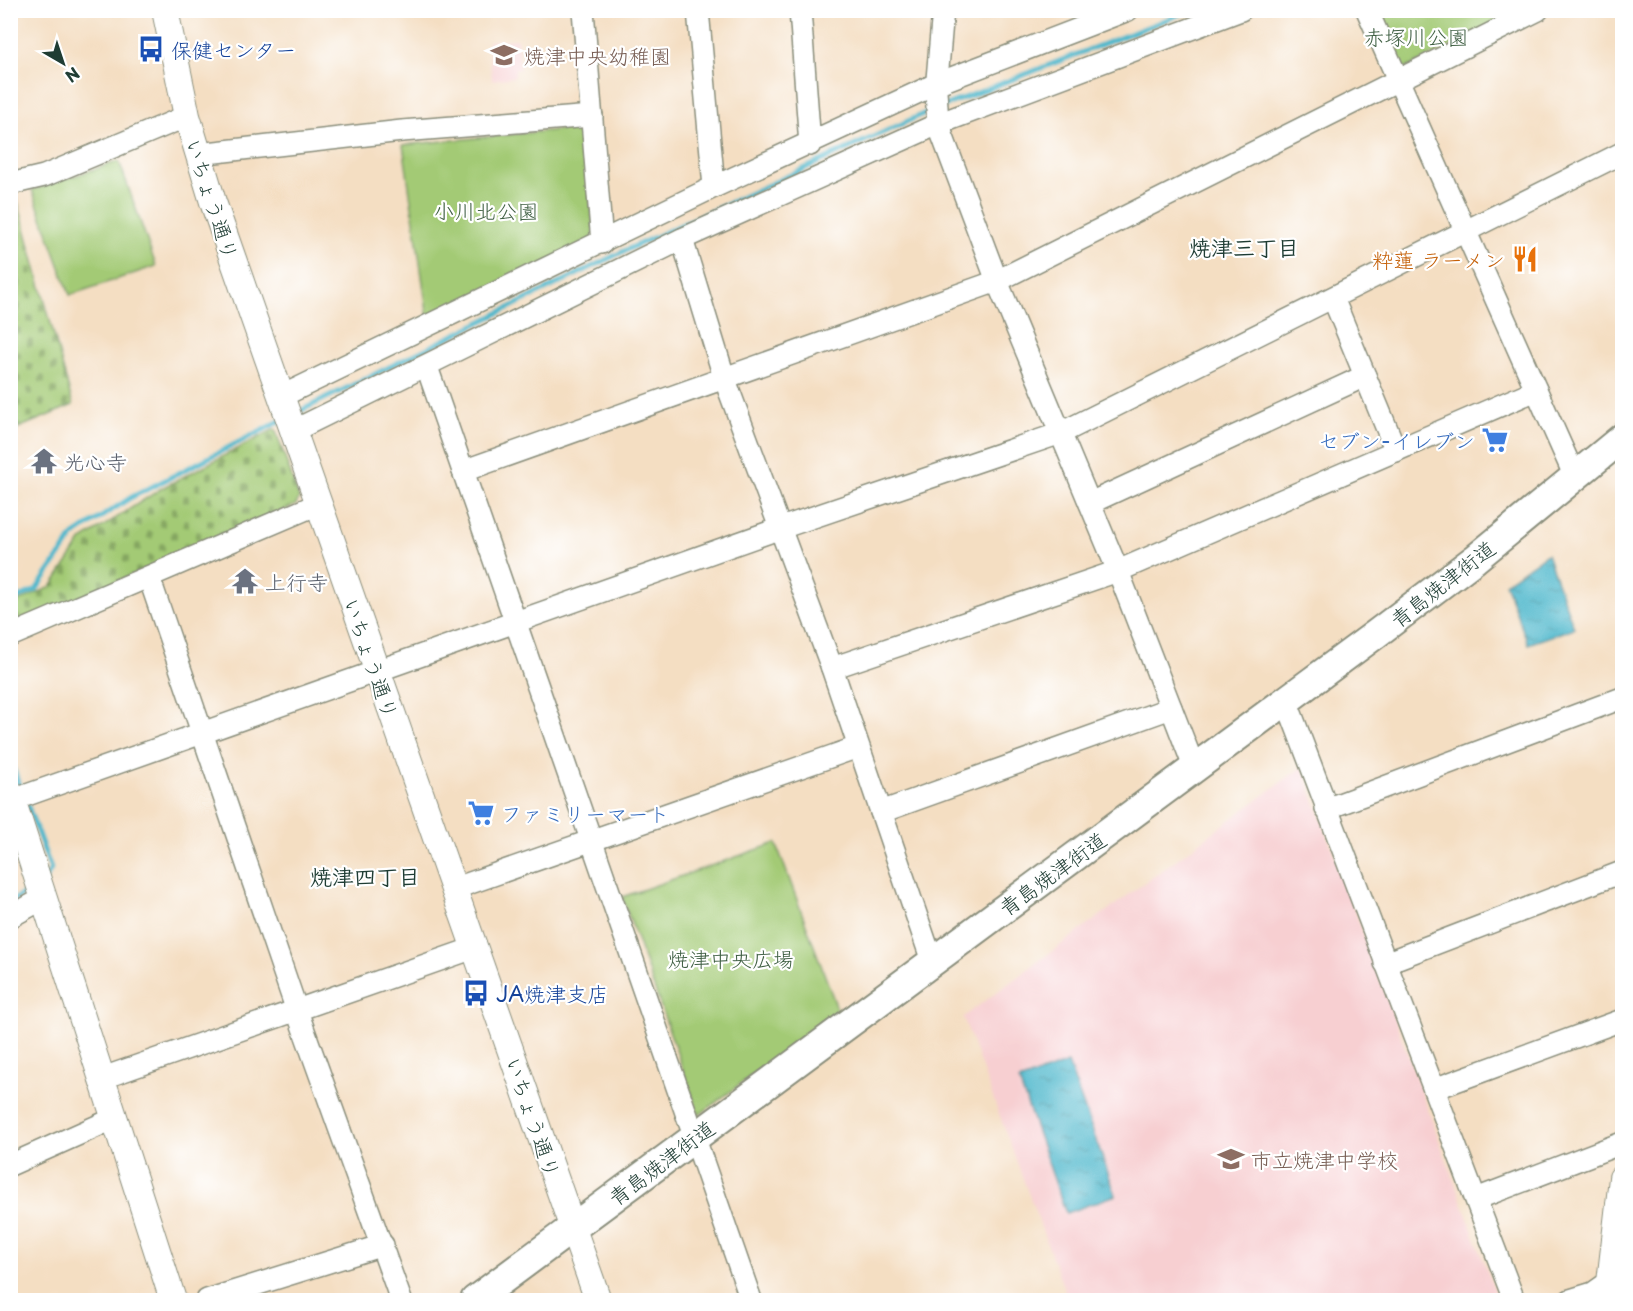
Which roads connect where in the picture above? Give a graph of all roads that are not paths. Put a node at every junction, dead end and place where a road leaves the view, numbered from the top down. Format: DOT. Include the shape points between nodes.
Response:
graph roads {
  1 [pos="165,10"];
  2 [pos="583,10"];
  3 [pos="698,10"];
  4 [pos="800,10"];
  5 [pos="943,10"];
  6 [pos="1128,10"];
  7 [pos="1241,10"];
  8 [pos="1367,10"];
  9 [pos="1538,10"];
  10 [pos="1398,81"];
  11 [pos="936,87"];
  12 [pos="187,116"];
  13 [pos="592,116"];
  14 [pos="937,120"];
  15 [pos="810,145"];
  16 [pos="1623,153"];
  17 [pos="198,154"];
  18 [pos="13,178"];
  19 [pos="714,187"];
  20 [pos="1465,232"];
  21 [pos="682,239"];
  22 [pos="602,243"];
  23 [pos="997,281"];
  24 [pos="1334,298"];
  25 [pos="427,367"];
  26 [pos="1365,376"];
  27 [pos="724,377"];
  28 [pos="1536,390"];
  29 [pos="281,399"];
  30 [pos="292,428"];
  31 [pos="1061,433"];
  32 [pos="1623,438"];
  33 [pos="1396,452"];
  34 [pos="462,471"];
  35 [pos="1575,477"];
  36 [pos="1090,503"];
  37 [pos="318,504"];
  38 [pos="781,528"];
  39 [pos="1118,571"];
  40 [pos="148,577"];
  41 [pos="516,623"];
  42 [pos="10,636"];
  43 [pos="832,668"];
  44 [pos="378,673"];
  45 [pos="1623,698"];
  46 [pos="1286,700"];
  47 [pos="1170,708"];
  48 [pos="202,734"];
  49 [pos="858,747"];
  50 [pos="1194,767"];
  51 [pos="11,798"];
  52 [pos="1326,809"];
  53 [pos="881,812"];
  54 [pos="592,840"];
  55 [pos="1623,872"];
  56 [pos="453,889"];
  57 [pos="44,898"];
  58 [pos="10,917"];
  59 [pos="474,948"];
  60 [pos="932,961"];
  61 [pos="1385,963"];
  62 [pos="297,1011"];
  63 [pos="1623,1020"];
  64 [pos="100,1079"];
  65 [pos="1434,1089"];
  66 [pos="113,1119"];
  67 [pos="695,1137"];
  68 [pos="1623,1143"];
  69 [pos="10,1165"];
  70 [pos="1623,1178"];
  71 [pos="1476,1199"];
  72 [pos="573,1228"];
  73 [pos="383,1245"];
  74 [pos="1614,1284"];
  75 [pos="173,1300"];
  76 [pos="207,1300"];
  77 [pos="401,1300"];
  78 [pos="475,1300"];
  79 [pos="598,1300"];
  80 [pos="751,1300"];
  81 [pos="1514,1300"];
  82 [pos="1570,1300"];
  1 -- 12 [label="street, いちょう通り"];
  2 -- 13 [label="street"];
  3 -- 19 [label="street"];
  4 -- 15 [label="street"];
  5 -- 11 [label="street"];
  6 -- 11 [label="street"];
  7 -- 14 [label="street"];
  8 -- 10 [label="street"];
  9 -- 10 [label="street"];
  10 -- 20 [label="street"];
  10 -- 23 [label="street"];
  11 -- 14 [label="street"];
  11 -- 15 [label="street"];
  12 -- 17 [label="street, いちょう通り"];
  12 -- 18 [label="street" via="44,176"];
  13 -- 17 [label="street" via="402,131"];
  13 -- 22 [label="street"];
  14 -- 21 [label="street"];
  14 -- 23 [label="street"];
  15 -- 19 [label="street"];
  16 -- 20 [label="street"];
  17 -- 29 [label="street, いちょう通り"];
  19 -- 22 [label="street"];
  20 -- 24 [label="street"];
  20 -- 28 [label="street"];
  21 -- 25 [label="street"];
  21 -- 27 [label="street"];
  22 -- 29 [label="street"];
  23 -- 27 [label="street"];
  23 -- 31 [label="street"];
  24 -- 26 [label="street"];
  24 -- 31 [label="street"];
  25 -- 30 [label="street"];
  25 -- 34 [label="street"];
  26 -- 33 [label="street"];
  26 -- 36 [label="street"];
  27 -- 34 [label="street"];
  27 -- 38 [label="street"];
  28 -- 33 [label="street"];
  28 -- 35 [label="street"];
  29 -- 30 [label="street, いちょう通り"];
  30 -- 37 [label="street, いちょう通り"];
  31 -- 36 [label="street"];
  31 -- 38 [label="street"];
  32 -- 35 [label="main road, 青島焼津街道"];
  33 -- 39 [label="street"];
  34 -- 41 [label="street"];
  35 -- 46 [label="main road, 青島焼津街道" via="1475,559"];
  36 -- 39 [label="street"];
  37 -- 40 [label="street"];
  37 -- 44 [label="street, いちょう通り"];
  38 -- 41 [label="street"];
  38 -- 43 [label="street"];
  39 -- 43 [label="street"];
  39 -- 47 [label="street"];
  40 -- 42 [label="street"];
  40 -- 48 [label="street"];
  41 -- 44 [label="street"];
  41 -- 54 [label="street"];
  43 -- 49 [label="street"];
  44 -- 48 [label="street"];
  44 -- 56 [label="street, いちょう通り"];
  45 -- 52 [label="street"];
  46 -- 50 [label="main road, 青島焼津街道"];
  46 -- 52 [label="street"];
  47 -- 50 [label="street"];
  47 -- 53 [label="street"];
  48 -- 51 [label="street"];
  48 -- 62 [label="street"];
  49 -- 53 [label="street"];
  49 -- 54 [label="street"];
  50 -- 60 [label="main road, 青島焼津街道"];
  51 -- 57 [label="street"];
  52 -- 61 [label="street"];
  53 -- 60 [label="street"];
  54 -- 56 [label="street"];
  54 -- 67 [label="street"];
  55 -- 61 [label="street"];
  56 -- 59 [label="street, いちょう通り"];
  57 -- 58 [label="street"];
  57 -- 64 [label="street"];
  59 -- 62 [label="street"];
  59 -- 72 [label="street, いちょう通り"];
  60 -- 67 [label="main road, 青島焼津街道"];
  61 -- 65 [label="street"];
  62 -- 64 [label="street"];
  62 -- 73 [label="street"];
  63 -- 65 [label="street"];
  64 -- 66 [label="street"];
  65 -- 71 [label="street"];
  66 -- 69 [label="street"];
  66 -- 75 [label="street"];
  67 -- 72 [label="main road, 青島焼津街道"];
  67 -- 80 [label="street"];
  68 -- 71 [label="street"];
  70 -- 74 [label="street"];
  71 -- 81 [label="street"];
  72 -- 78 [label="main road, 青島焼津街道"];
  72 -- 79 [label="street, いちょう通り"];
  73 -- 76 [label="street"];
  73 -- 77 [label="street"];
  74 -- 82 [label="street"];
}
